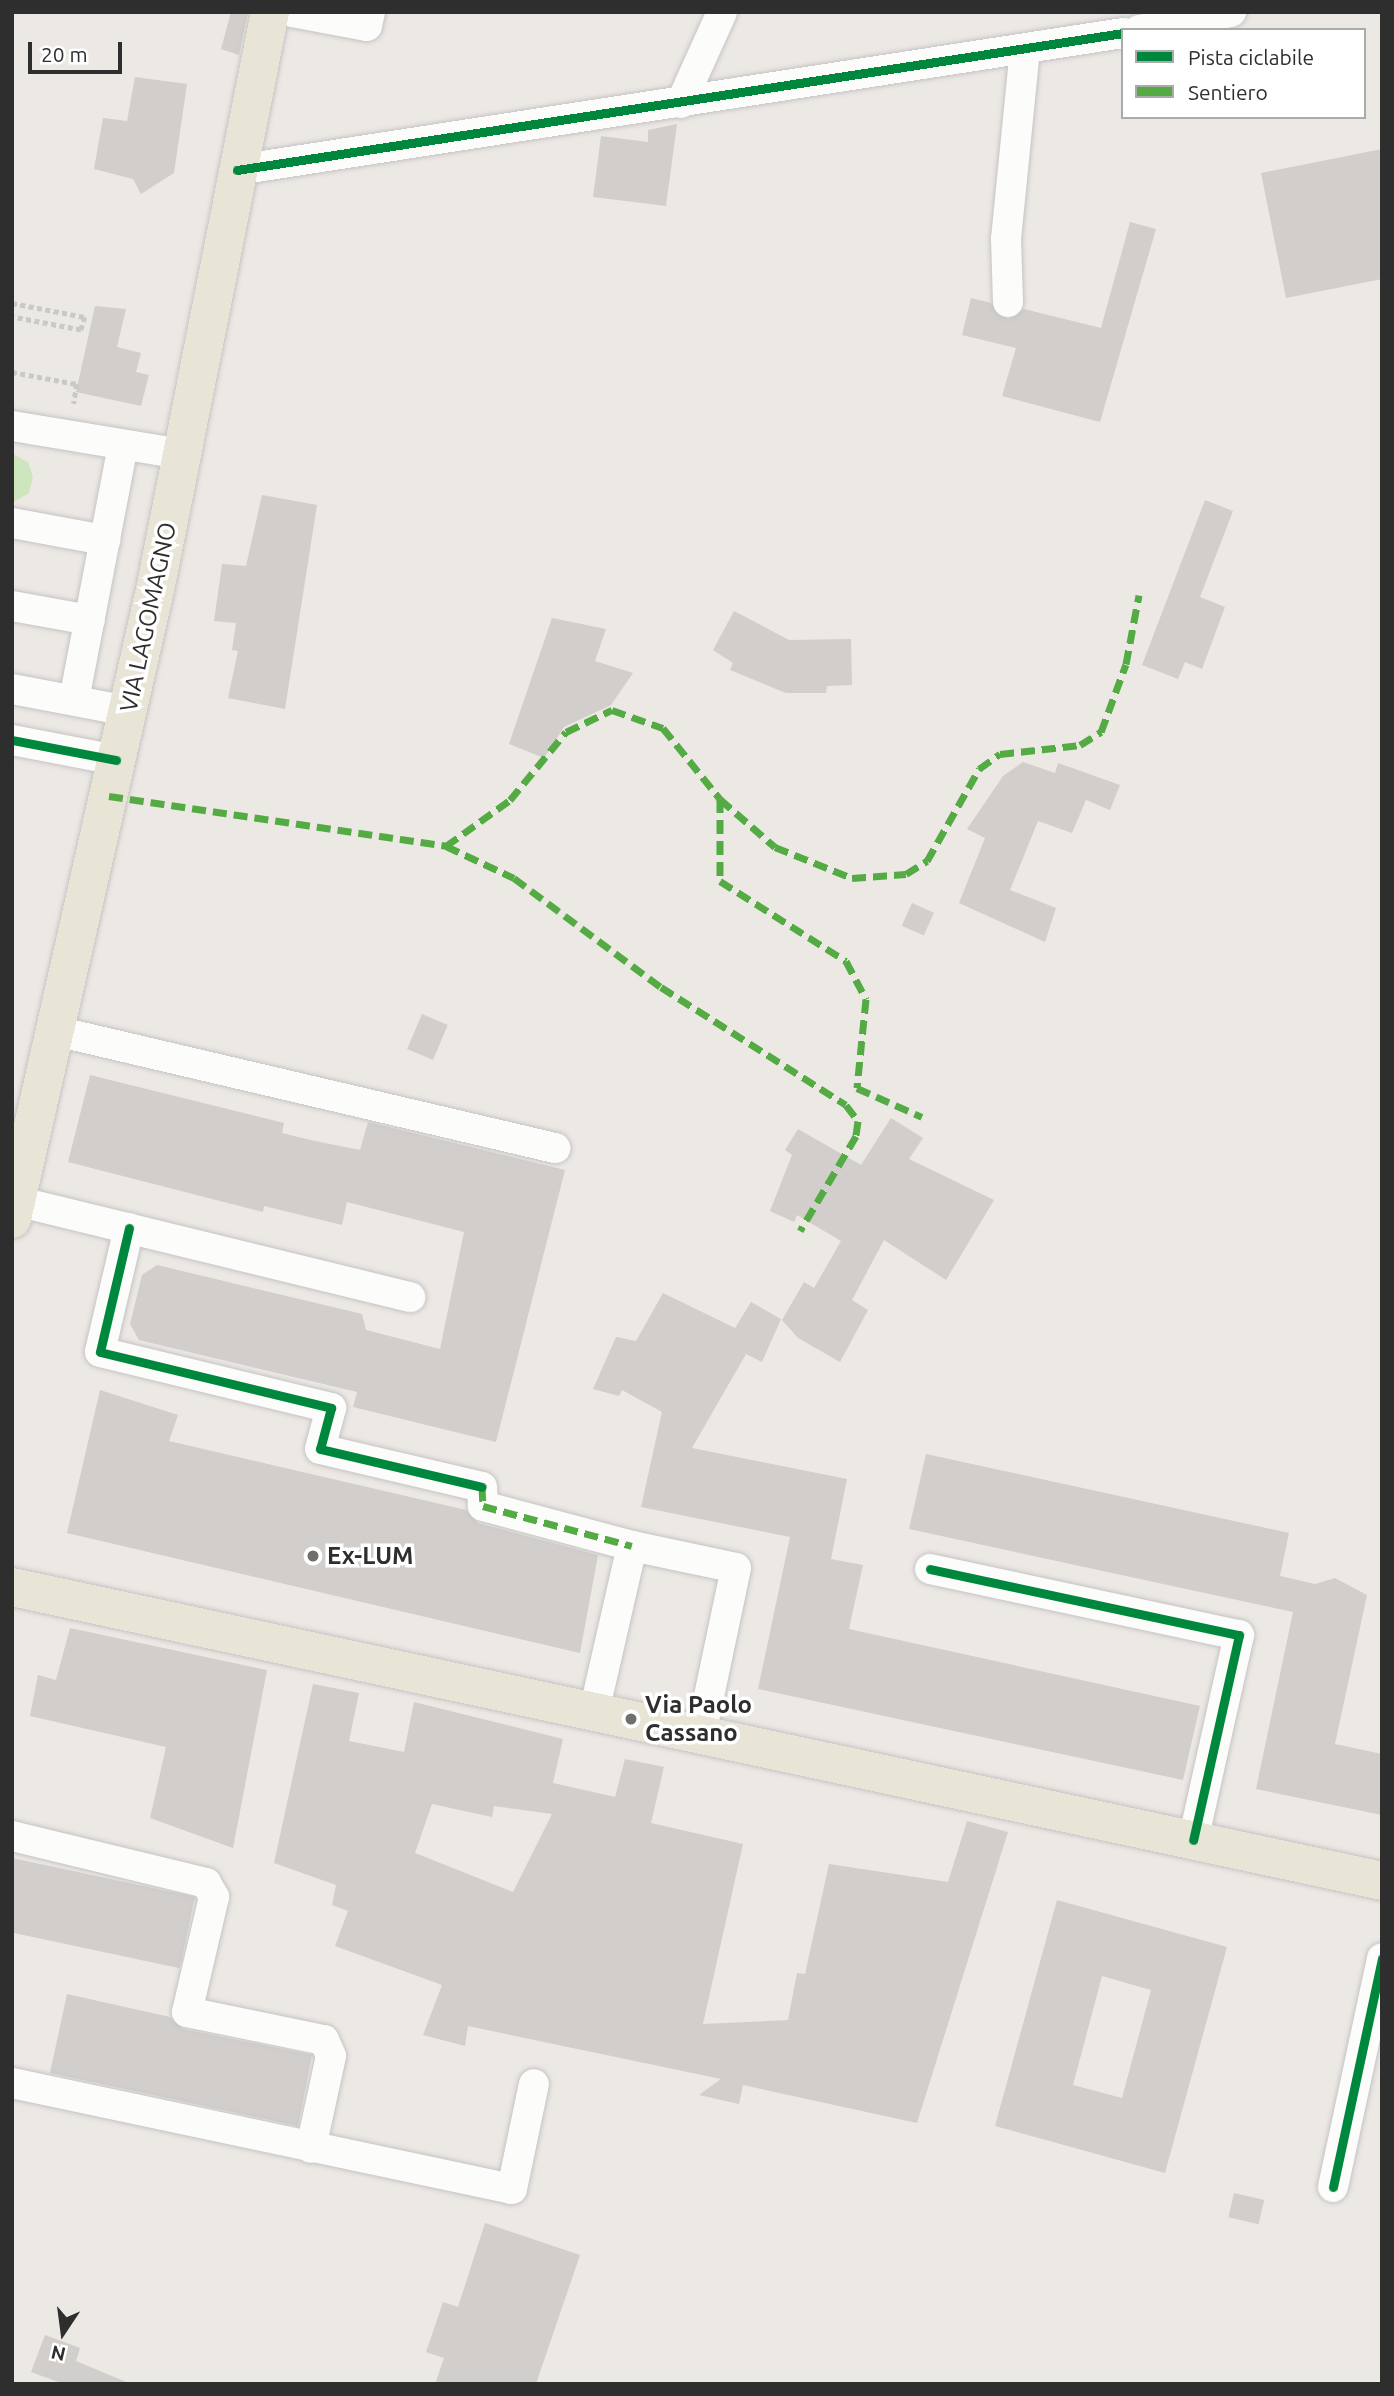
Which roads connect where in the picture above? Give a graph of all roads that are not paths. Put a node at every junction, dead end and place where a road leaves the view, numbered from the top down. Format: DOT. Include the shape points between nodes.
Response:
graph roads {
  1 [pos="270,12"];
  2 [pos="292,12"];
  3 [pos="370,12"];
  4 [pos="722,12"];
  5 [pos="1231,12"];
  6 [pos="1149,28"];
  7 [pos="1121,33"];
  8 [pos="1025,50"];
  9 [pos="681,103"];
  10 [pos="237,170"];
  11 [pos="1008,302"];
  12 [pos="12,426"];
  13 [pos="123,445"];
  14 [pos="181,454"];
  15 [pos="12,523"];
  16 [pos="105,540"];
  17 [pos="12,606"];
  18 [pos="90,620"];
  19 [pos="12,688"];
  20 [pos="74,701"];
  21 [pos="128,711"];
  22 [pos="12,740"];
  23 [pos="116,760"];
  24 [pos="56,1031"];
  25 [pos="555,1148"];
  26 [pos="14,1210"];
  27 [pos="129,1228"];
  28 [pos="411,1297"];
  29 [pos="632,1546"];
  30 [pos="930,1569"];
  31 [pos="12,1587"];
  32 [pos="594,1712"];
  33 [pos="701,1734"];
  34 [pos="12,1836"];
  35 [pos="1193,1840"];
  36 [pos="1382,1881"];
  37 [pos="1382,1958"];
  38 [pos="12,2083"];
  39 [pos="534,2084"];
  40 [pos="310,2148"];
  41 [pos="1333,2187"];
  1 -- 10 [label="main road, VIA LAGOMAGNO"];
  2 -- 3 [label="street" via="367,26"];
  4 -- 9 [label="street"];
  5 -- 6 [label="street"];
  7 -- 8 [label="street"];
  8 -- 9 [label="street"];
  8 -- 11 [label="street" via="1006,239"];
  9 -- 10 [label="street"];
  10 -- 14 [label="main road, VIA LAGOMAGNO"];
  12 -- 13 [label="street"];
  13 -- 14 [label="street"];
  13 -- 16 [label="street"];
  14 -- 21 [label="main road, VIA LAGOMAGNO"];
  15 -- 16 [label="street"];
  16 -- 18 [label="street"];
  17 -- 18 [label="street"];
  18 -- 20 [label="street"];
  19 -- 20 [label="street"];
  20 -- 21 [label="street"];
  21 -- 23 [label="main road, VIA LAGOMAGNO"];
  22 -- 23 [label="street"];
  23 -- 24 [label="main road, VIA LAGOMAGNO"];
  24 -- 25 [label="street"];
  24 -- 26 [label="main road, VIA LAGOMAGNO"];
  26 -- 27 [label="street"];
  27 -- 28 [label="street"];
  27 -- 29 [label="street" via="100,1352 331,1408 320,1449 482,1486 483,1506"];
  29 -- 32 [label="street"];
  29 -- 33 [label="street" via="736,1568"];
  30 -- 35 [label="street" via="1239,1634"];
  31 -- 32 [label="main road"];
  32 -- 33 [label="main road"];
  33 -- 35 [label="main road"];
  34 -- 40 [label="street" via="206,1883 214,1897 187,2012 324,2040 331,2056"];
  35 -- 36 [label="main road"];
  37 -- 41 [label="street"];
  38 -- 40 [label="street"];
  39 -- 40 [label="street" via="512,2189"];
}
